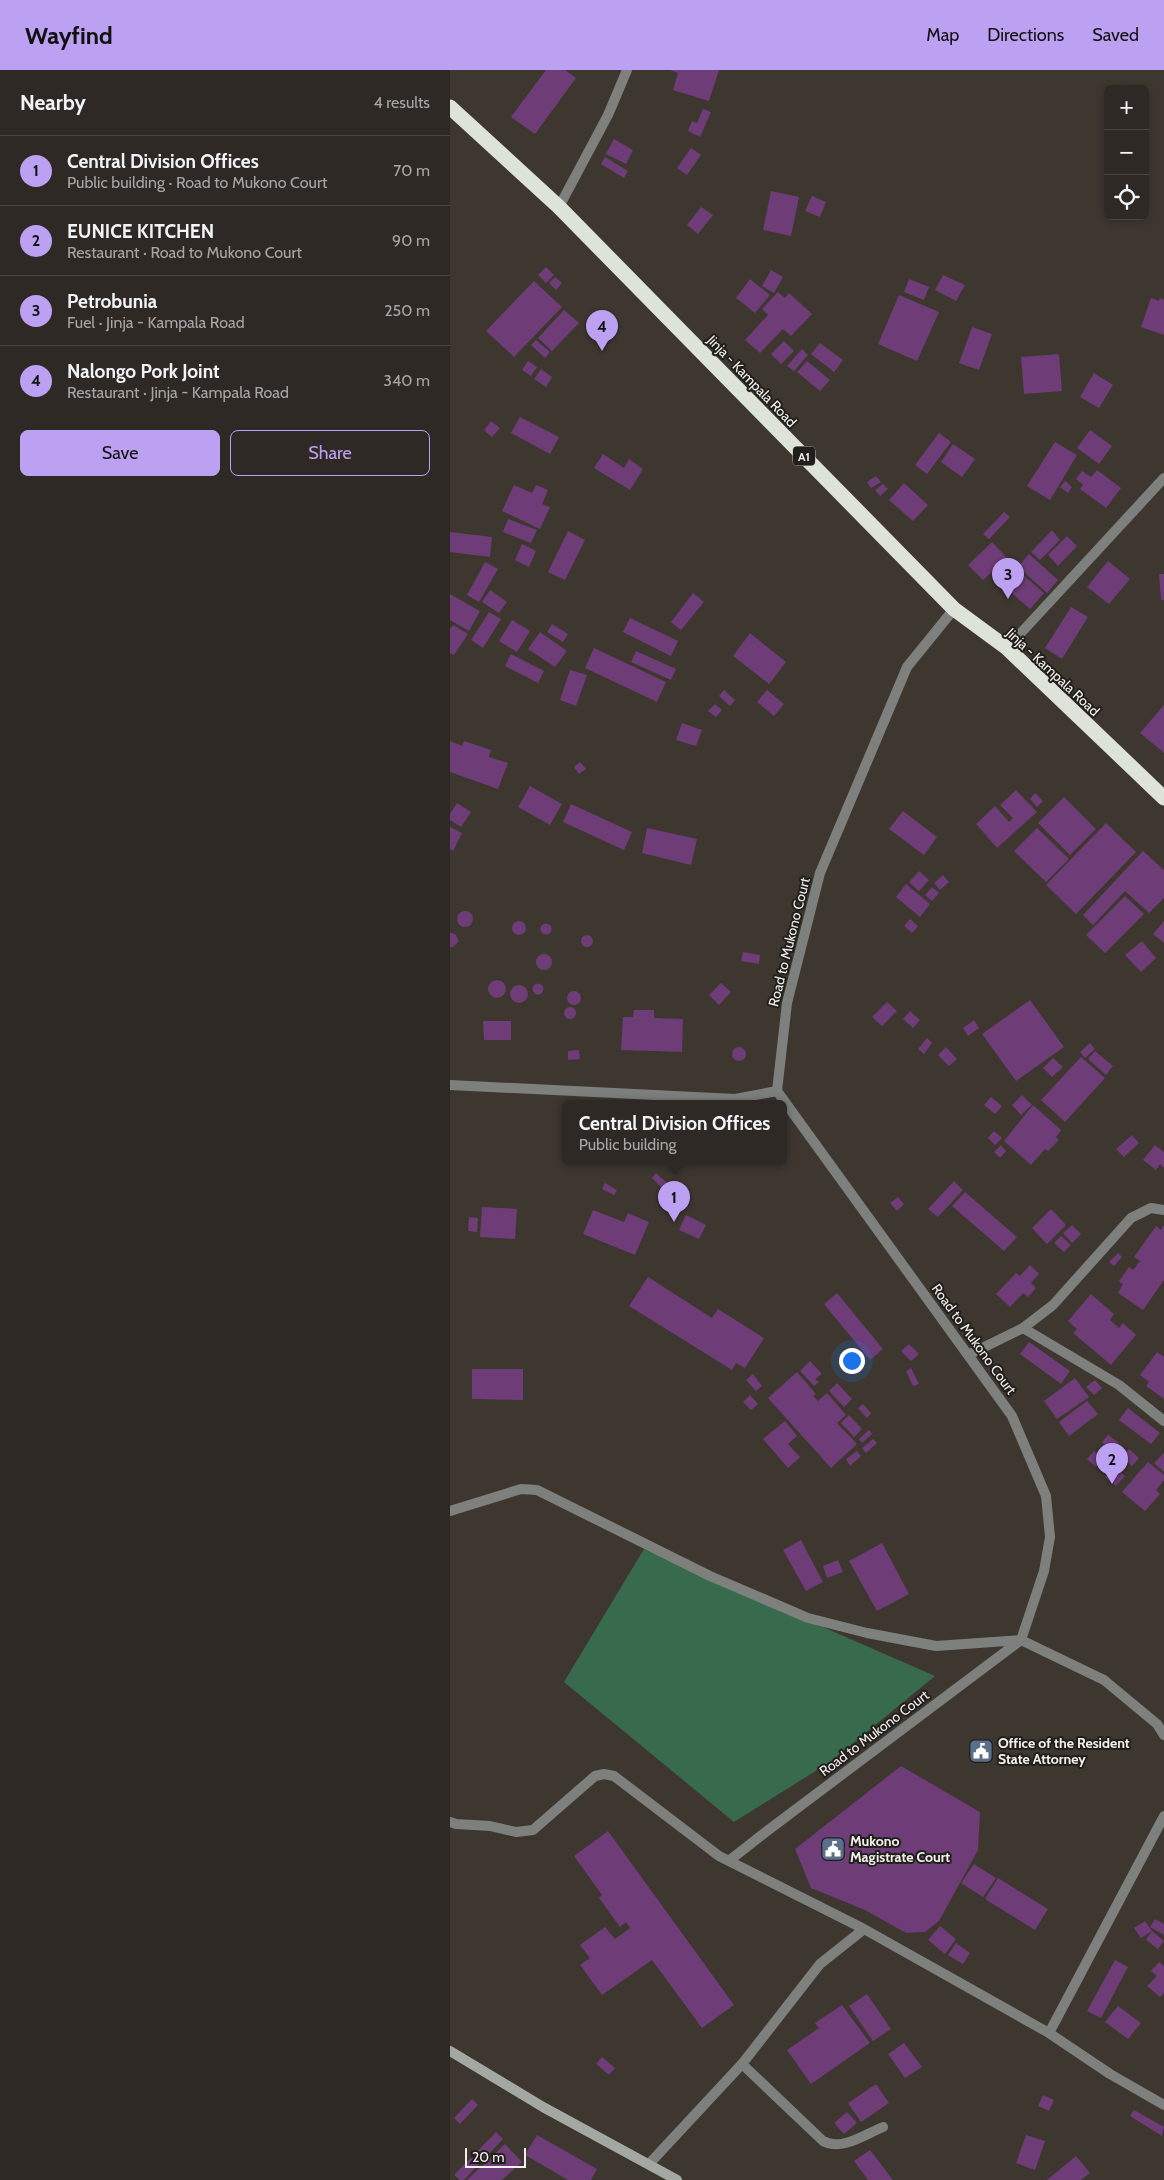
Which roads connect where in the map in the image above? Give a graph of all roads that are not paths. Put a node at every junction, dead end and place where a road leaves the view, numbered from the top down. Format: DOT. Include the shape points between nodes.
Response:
graph roads {
  1 [pos="627,70"];
  2 [pos="450,107"];
  3 [pos="559,207"];
  4 [pos="1164,478"];
  5 [pos="954,609"];
  6 [pos="1007,648"];
  7 [pos="1164,798"];
  8 [pos="450,1085"];
  9 [pos="777,1091"];
  10 [pos="784,1100"];
  11 [pos="787,1105"];
  12 [pos="1164,1210"];
  13 [pos="1023,1328"];
  14 [pos="968,1355"];
  15 [pos="1164,1421"];
  16 [pos="450,1511"];
  17 [pos="1022,1640"];
  18 [pos="1164,1735"];
  19 [pos="1164,1816"];
  20 [pos="450,1822"];
  21 [pos="730,1860"];
  22 [pos="864,1929"];
  23 [pos="1049,2034"];
  24 [pos="450,2050"];
  25 [pos="742,2064"];
  26 [pos="1164,2105"];
  27 [pos="883,2127"];
  28 [pos="649,2164"];
  29 [pos="677,2180"];
  1 -- 3 [label="street" via="608,115"];
  2 -- 3 [label="highway, Jinja - Kampala Road / A1"];
  3 -- 5 [label="highway, Jinja - Kampala Road / A1"];
  4 -- 6 [label="street"];
  5 -- 6 [label="highway, Jinja - Kampala Road / A1"];
  5 -- 9 [label="street, Road to Mukono Court" via="907,668 820,873 787,1003"];
  6 -- 7 [label="highway, Jinja - Kampala Road / A1"];
  8 -- 9 [label="street" via="735,1100"];
  9 -- 10 [label="street, Road to Mukono Court"];
  11 -- 14 [label="street, Road to Mukono Court"];
  12 -- 13 [label="street" via="1151,1208 1131,1218 1053,1305"];
  13 -- 14 [label="street"];
  13 -- 15 [label="street" via="1119,1385"];
  14 -- 17 [label="street, Road to Mukono Court" via="1012,1416 1046,1496 1050,1537 1044,1571"];
  16 -- 17 [label="street" via="521,1489 537,1490 710,1576 808,1618 936,1646"];
  17 -- 18 [label="street" via="1104,1680 1157,1724"];
  17 -- 21 [label="street, Road to Mukono Court"];
  19 -- 23 [label="street"];
  20 -- 21 [label="street" via="516,1832 532,1830 595,1776 604,1774 614,1776 719,1856"];
  21 -- 22 [label="street"];
  22 -- 23 [label="street"];
  22 -- 25 [label="street" via="820,1964"];
  23 -- 26 [label="street"];
  24 -- 28 [label="street" via="543,2107"];
  25 -- 27 [label="street" via="831,2145 840,2145"];
  25 -- 28 [label="street"];
  28 -- 29 [label="street"];
}
